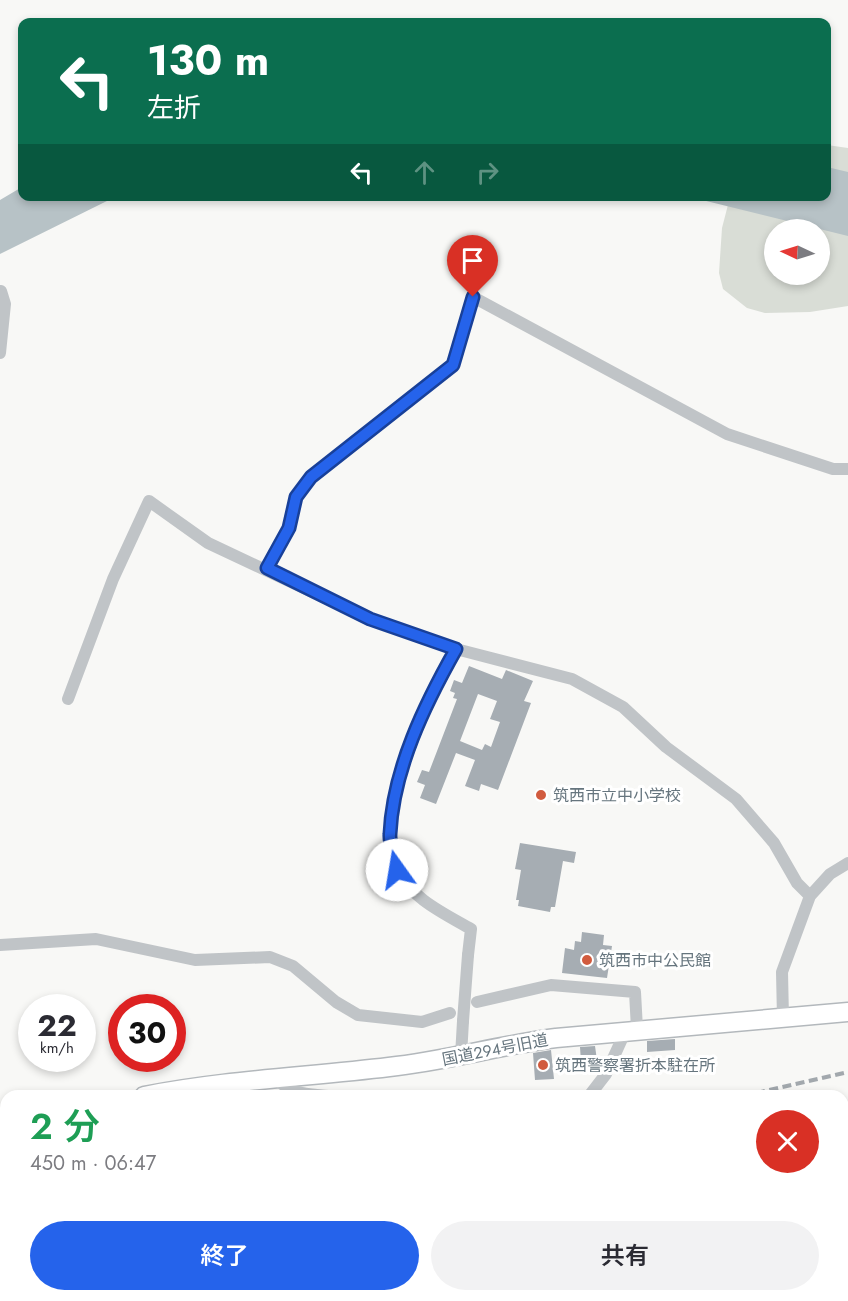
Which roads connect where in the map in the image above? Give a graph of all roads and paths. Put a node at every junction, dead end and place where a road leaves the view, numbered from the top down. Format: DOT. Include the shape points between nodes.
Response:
graph roads {
  1 [pos="1,291"];
  2 [pos="0,353"];
  3 [pos="848,469"];
  4 [pos="267,568"];
  5 [pos="456,649"];
  6 [pos="68,699"];
  7 [pos="848,863"];
  8 [pos="810,896"];
  9 [pos="0,945"];
  10 [pos="477,1002"];
  11 [pos="848,1011"];
  12 [pos="450,1013"];
  13 [pos="783,1018"];
  14 [pos="632,1030"];
  15 [pos="460,1056"];
  16 [pos="277,1078"];
  17 [pos="176,1090"];
  18 [pos="293,1090"];
  19 [pos="592,1090"];
  1 -- 2 [label="street" via="5,304"];
  3 -- 4 [label="street" via="833,470 727,434 473,297 453,365 311,477 296,497 289,528"];
  4 -- 5 [label="street" via="370,619"];
  4 -- 6 [label="street" via="208,543 148,501 113,579"];
  5 -- 8 [label="street" via="572,679 623,707 666,747 736,799 774,843 796,884"];
  5 -- 15 [label="street, bridge" via="416,729 390,835 397,870 415,894 471,929"];
  7 -- 8 [label="street" via="830,874"];
  8 -- 13 [label="street" via="782,972"];
  9 -- 12 [label="street" via="96,939 195,960 270,957 293,966 358,1015 422,1022"];
  10 -- 14 [label="street" via="551,985 635,992"];
  11 -- 13 [label="street, 国道294号旧道"];
  13 -- 14 [label="street, 国道294号旧道"];
  14 -- 15 [label="street, 国道294号旧道" via="517,1043"];
  14 -- 19 [label="street"];
  15 -- 16 [label="street, 国道294号旧道"];
  16 -- 17 [label="street, 国道294号旧道"];
  16 -- 18 [label="street"];
}
